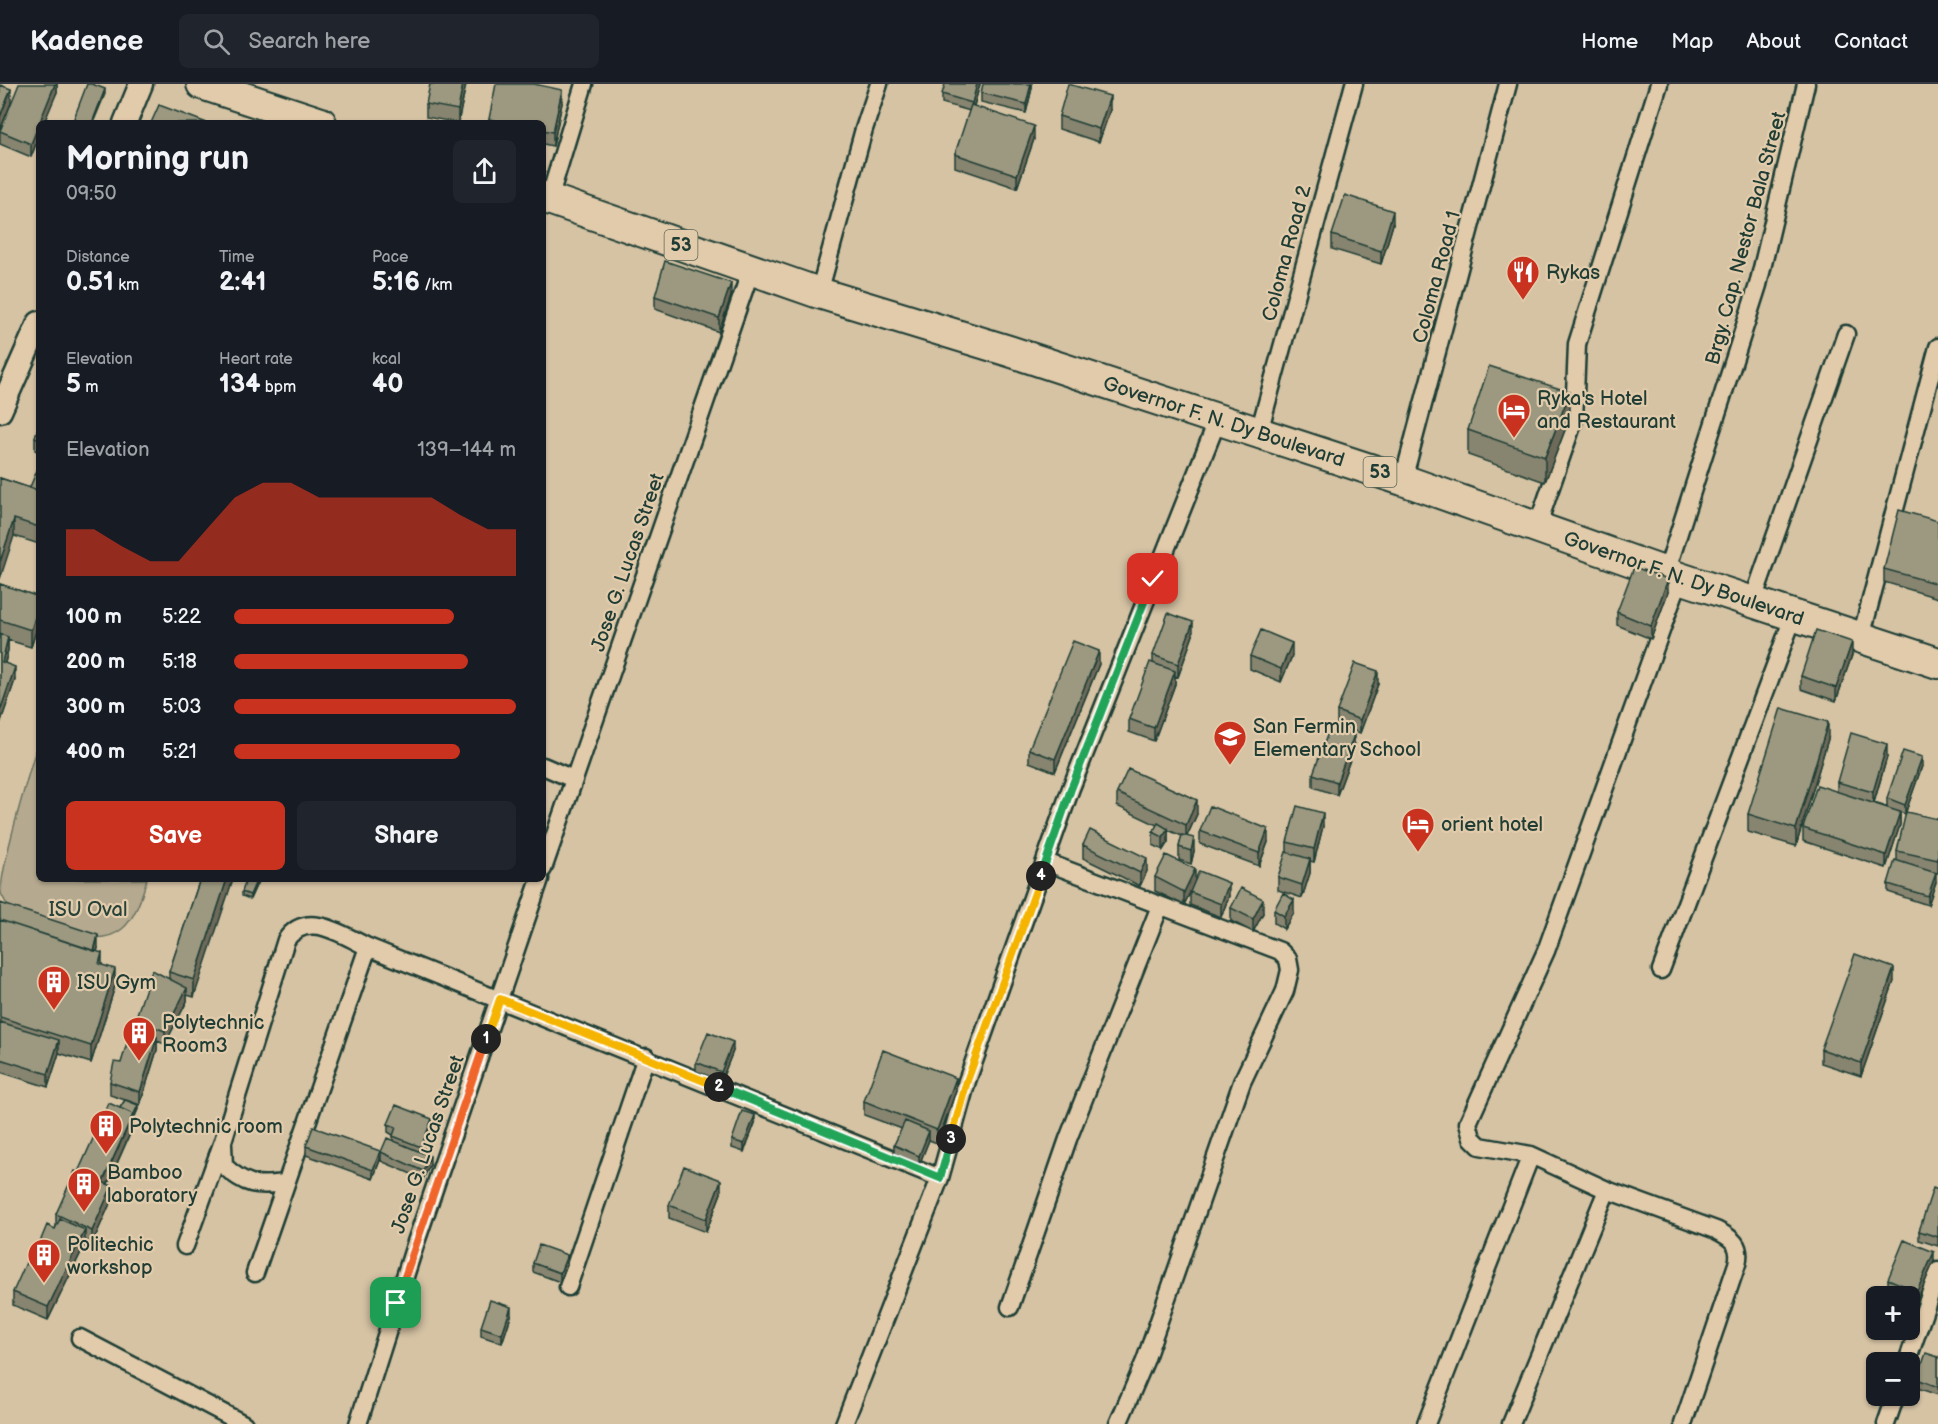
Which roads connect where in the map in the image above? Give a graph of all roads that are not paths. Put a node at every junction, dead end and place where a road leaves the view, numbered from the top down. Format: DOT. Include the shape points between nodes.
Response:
graph roads {
  1 [pos="141,84"];
  2 [pos="202,84"];
  3 [pos="584,84"];
  4 [pos="879,84"];
  5 [pos="1354,84"];
  6 [pos="1508,84"];
  7 [pos="1659,84"];
  8 [pos="1806,84"];
  9 [pos="126,120"];
  10 [pos="312,120"];
  11 [pos="546,198"];
  12 [pos="752,270"];
  13 [pos="819,293"];
  14 [pos="36,330"];
  15 [pos="1846,333"];
  16 [pos="1938,347"];
  17 [pos="0,411"];
  18 [pos="1218,419"];
  19 [pos="1258,432"];
  20 [pos="1403,480"];
  21 [pos="1537,527"];
  22 [pos="1673,576"];
  23 [pos="1752,603"];
  24 [pos="1794,615"];
  25 [pos="1861,637"];
  26 [pos="1938,663"];
  27 [pos="546,767"];
  28 [pos="573,779"];
  29 [pos="546,860"];
  30 [pos="1046,862"];
  31 [pos="539,882"];
  32 [pos="1160,906"];
  33 [pos="368,947"];
  34 [pos="1661,970"];
  35 [pos="500,999"];
  36 [pos="646,1058"];
  37 [pos="223,1141"];
  38 [pos="1531,1155"];
  39 [pos="940,1178"];
  40 [pos="284,1183"];
  41 [pos="1607,1190"];
  42 [pos="185,1246"];
  43 [pos="1938,1271"];
  44 [pos="255,1273"];
  45 [pos="568,1287"];
  46 [pos="1010,1307"];
  47 [pos="80,1338"];
  48 [pos="1910,1352"];
  49 [pos="1892,1406"];
  50 [pos="244,1424"];
  51 [pos="358,1424"];
  52 [pos="844,1424"];
  53 [pos="1118,1424"];
  54 [pos="1426,1424"];
  55 [pos="1511,1424"];
  56 [pos="1683,1424"];
  57 [pos="1886,1424"];
  1 -- 9 [label="street"];
  2 -- 10 [label="highway"];
  3 -- 11 [label="street"];
  4 -- 13 [label="street"];
  5 -- 19 [label="street, Coloma Road 2"];
  6 -- 20 [label="street, Coloma Road 1"];
  7 -- 21 [label="street" via="1577,344 1574,420"];
  8 -- 22 [label="street, Brgy. Cap. Nestor Bala Street" via="1758,285"];
  11 -- 12 [label="highway, Governor F. N. Dy Boulevard / 53"];
  12 -- 13 [label="highway, Governor F. N. Dy Boulevard / 53"];
  12 -- 28 [label="street, Jose G. Lucas Street"];
  13 -- 18 [label="highway, Governor F. N. Dy Boulevard / 53"];
  14 -- 17 [label="street"];
  15 -- 23 [label="street"];
  16 -- 25 [label="street"];
  18 -- 19 [label="highway, Governor F. N. Dy Boulevard / 53"];
  18 -- 30 [label="street" via="1112,681"];
  19 -- 20 [label="highway, Governor F. N. Dy Boulevard / 53"];
  20 -- 21 [label="highway, Governor F. N. Dy Boulevard / 53"];
  21 -- 22 [label="highway, Governor F. N. Dy Boulevard / 53"];
  22 -- 23 [label="highway, Governor F. N. Dy Boulevard / 53"];
  22 -- 38 [label="street, Brgy. Cap. Nestor Bala Street" via="1546,951 1468,1124 1472,1138 1480,1146"];
  23 -- 24 [label="highway, Governor F. N. Dy Boulevard / 53"];
  24 -- 25 [label="highway, Governor F. N. Dy Boulevard / 53"];
  24 -- 34 [label="street"];
  25 -- 26 [label="highway, Governor F. N. Dy Boulevard / 53"];
  27 -- 28 [label="street"];
  28 -- 29 [label="street, Jose G. Lucas Street"];
  30 -- 32 [label="street"];
  30 -- 39 [label="street" via="967,1081"];
  31 -- 35 [label="street, Jose G. Lucas Street"];
  32 -- 46 [label="street" via="1068,1139"];
  32 -- 53 [label="street" via="1280,951 1288,959 1290,970 1285,991 1242,1082 1145,1361"];
  33 -- 35 [label="street"];
  33 -- 37 [label="street" via="311,924 292,931"];
  33 -- 40 [label="street"];
  35 -- 36 [label="street"];
  35 -- 51 [label="street, Jose G. Lucas Street"];
  36 -- 39 [label="street"];
  36 -- 45 [label="street"];
  37 -- 40 [label="street" via="224,1166 233,1174 260,1187"];
  37 -- 42 [label="street"];
  38 -- 41 [label="street"];
  38 -- 54 [label="street"];
  39 -- 52 [label="street"];
  40 -- 44 [label="street"];
  41 -- 55 [label="street"];
  41 -- 56 [label="street" via="1716,1230 1731,1237 1737,1245 1737,1264"];
  43 -- 48 [label="street"];
  47 -- 50 [label="street"];
  49 -- 57 [label="street"];
}
